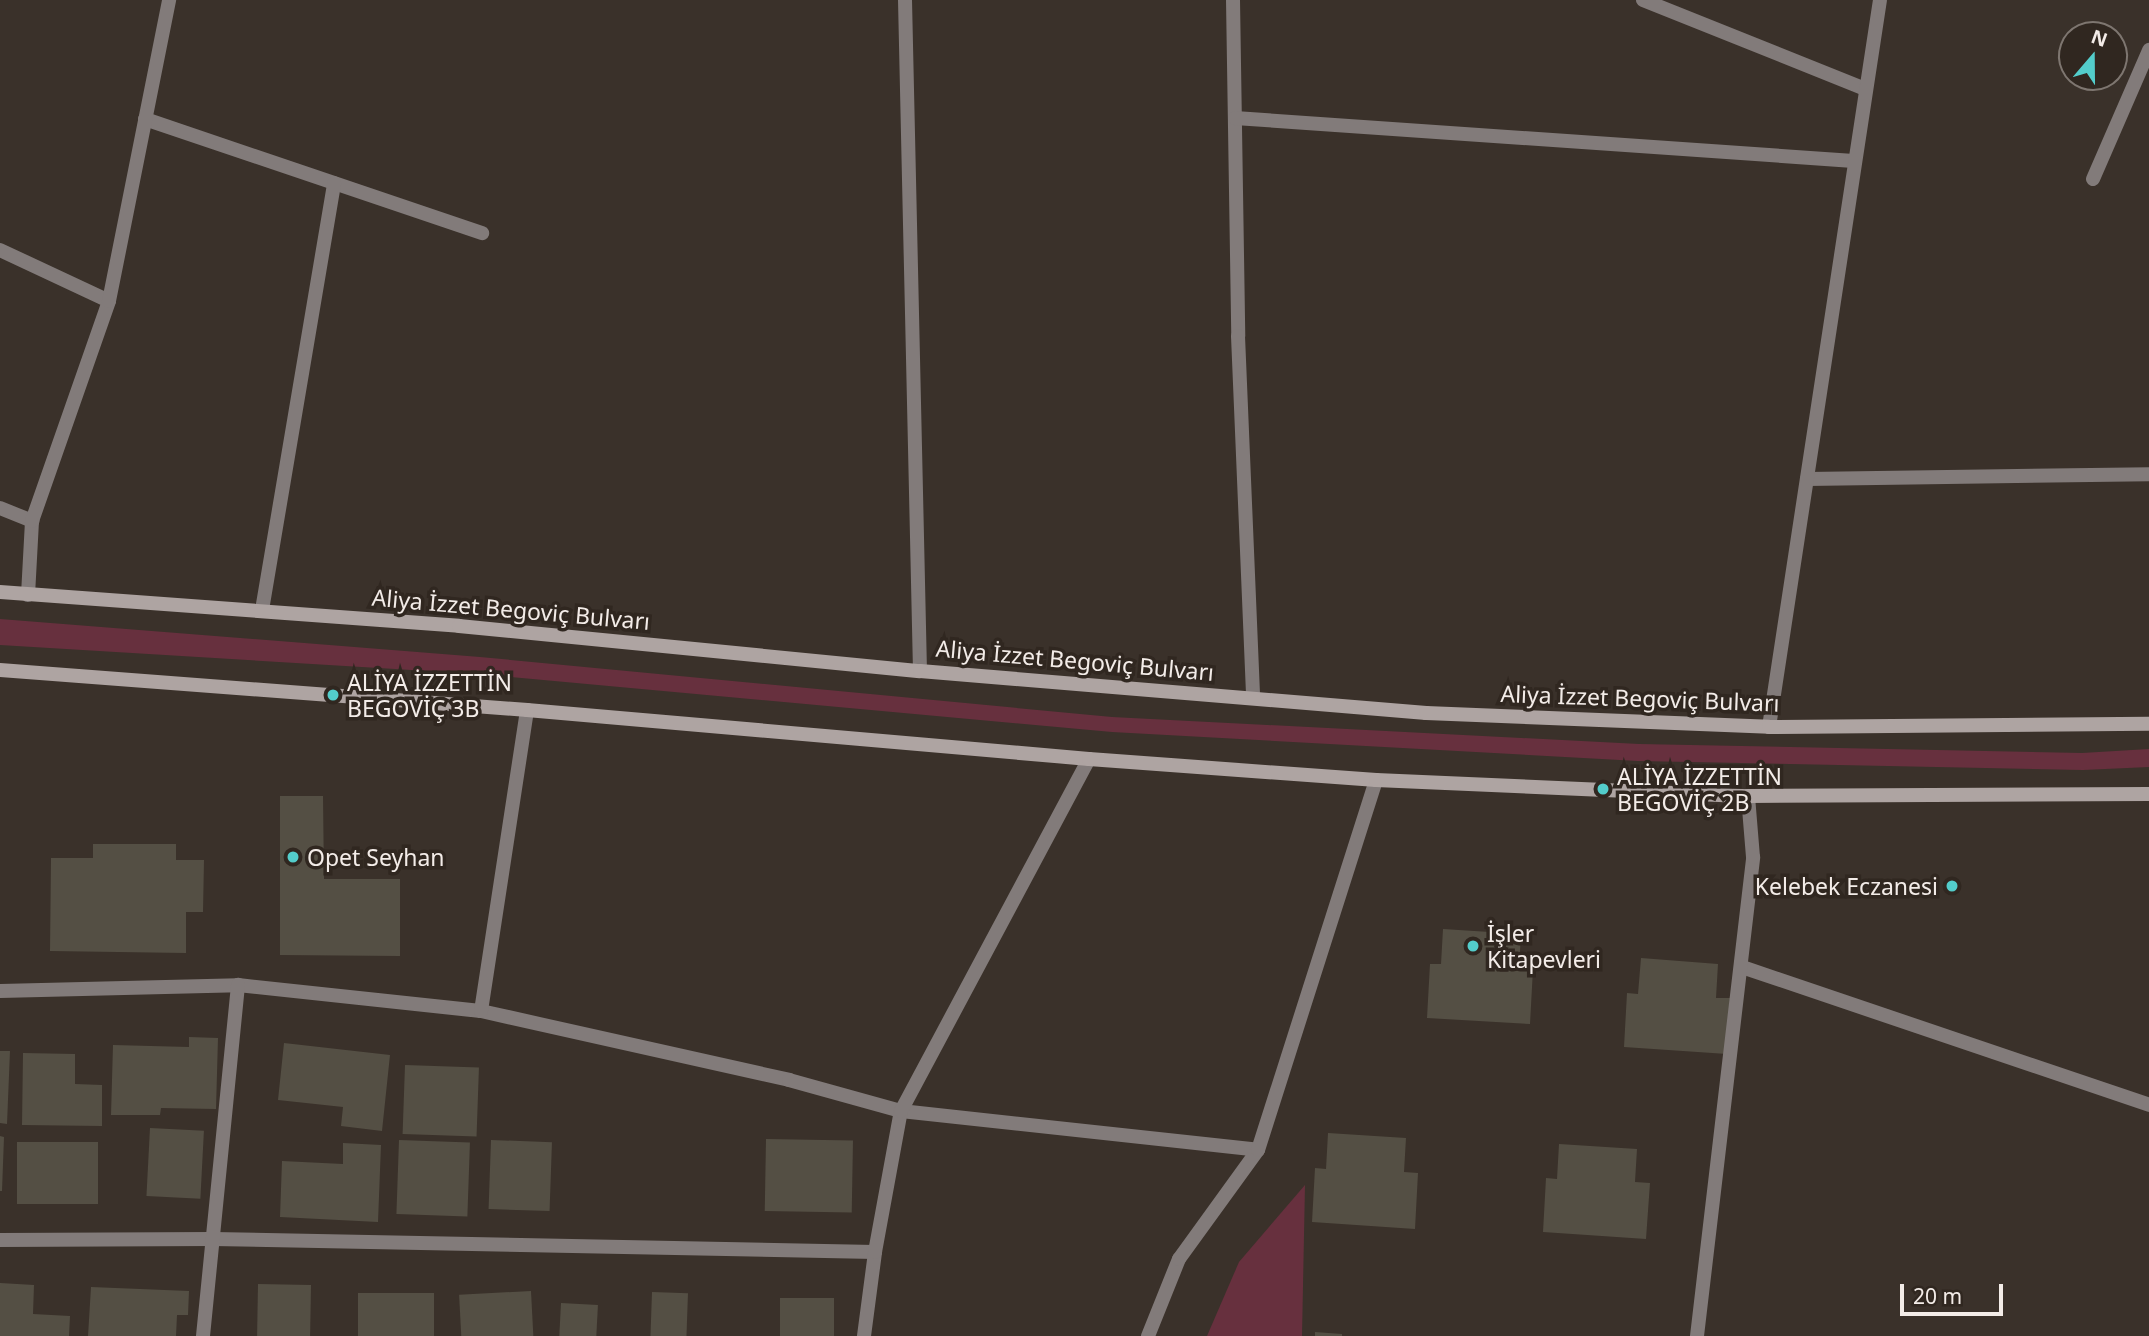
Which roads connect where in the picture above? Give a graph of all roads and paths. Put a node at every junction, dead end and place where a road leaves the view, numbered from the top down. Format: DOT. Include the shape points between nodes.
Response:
graph roads {
  1 [pos="169,0"];
  2 [pos="905,0"];
  3 [pos="1233,0"];
  4 [pos="1643,0"];
  5 [pos="1880,0"];
  6 [pos="2149,50"];
  7 [pos="1866,89"];
  8 [pos="1235,118"];
  9 [pos="145,119"];
  10 [pos="1854,161"];
  11 [pos="2093,179"];
  12 [pos="334,183"];
  13 [pos="482,233"];
  14 [pos="0,250"];
  15 [pos="109,301"];
  16 [pos="2149,474"];
  17 [pos="1807,479"];
  18 [pos="0,508"];
  19 [pos="32,521"];
  20 [pos="0,592"];
  21 [pos="28,595"];
  22 [pos="262,610"];
  23 [pos="920,671"];
  24 [pos="0,673"];
  25 [pos="1253,697"];
  26 [pos="527,710"];
  27 [pos="2149,724"];
  28 [pos="1769,727"];
  29 [pos="1089,760"];
  30 [pos="1376,780"];
  31 [pos="2149,794"];
  32 [pos="1748,796"];
  33 [pos="1742,967"];
  34 [pos="238,985"];
  35 [pos="0,991"];
  36 [pos="481,1011"];
  37 [pos="2149,1105"];
  38 [pos="901,1111"];
  39 [pos="1258,1150"];
  40 [pos="213,1239"];
  41 [pos="0,1240"];
  42 [pos="874,1252"];
  43 [pos="203,1336"];
  44 [pos="864,1336"];
  45 [pos="1148,1336"];
  46 [pos="1697,1336"];
  1 -- 9 [label="street"];
  2 -- 23 [label="street"];
  3 -- 8 [label="street"];
  4 -- 7 [label="street"];
  5 -- 7 [label="street"];
  6 -- 11 [label="street"];
  7 -- 10 [label="street"];
  8 -- 10 [label="street"];
  8 -- 25 [label="street" via="1238,336"];
  9 -- 12 [label="street"];
  9 -- 15 [label="street"];
  10 -- 17 [label="street"];
  12 -- 13 [label="street"];
  12 -- 22 [label="street"];
  14 -- 15 [label="street"];
  15 -- 19 [label="street"];
  16 -- 17 [label="street"];
  17 -- 28 [label="street"];
  18 -- 19 [label="street"];
  19 -- 21 [label="street"];
  20 -- 21 [label="main road, Aliya İzzet Begoviç Bulvarı"];
  21 -- 22 [label="main road, Aliya İzzet Begoviç Bulvarı"];
  22 -- 23 [label="main road, Aliya İzzet Begoviç Bulvarı"];
  23 -- 25 [label="main road, Aliya İzzet Begoviç Bulvarı"];
  24 -- 26 [label="main road"];
  25 -- 28 [label="main road, Aliya İzzet Begoviç Bulvarı" via="1438,713"];
  26 -- 29 [label="main road"];
  26 -- 36 [label="street"];
  27 -- 28 [label="main road, Aliya İzzet Begoviç Bulvarı"];
  29 -- 30 [label="main road"];
  29 -- 38 [label="street"];
  30 -- 32 [label="main road"];
  30 -- 39 [label="street"];
  31 -- 32 [label="main road"];
  32 -- 33 [label="street" via="1753,857"];
  33 -- 37 [label="street"];
  33 -- 46 [label="street"];
  34 -- 35 [label="street"];
  34 -- 36 [label="street"];
  34 -- 40 [label="street"];
  36 -- 38 [label="street" via="789,1080"];
  38 -- 39 [label="street"];
  38 -- 42 [label="street"];
  39 -- 45 [label="street" via="1179,1259"];
  40 -- 41 [label="street"];
  40 -- 42 [label="street"];
  40 -- 43 [label="street"];
  42 -- 44 [label="street"];
}
